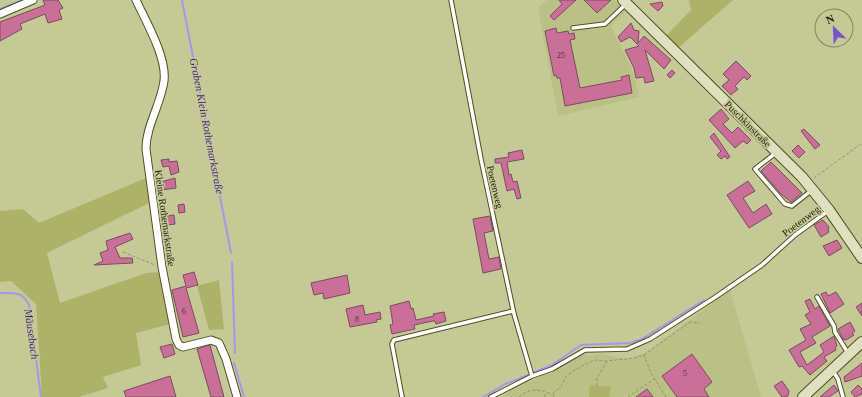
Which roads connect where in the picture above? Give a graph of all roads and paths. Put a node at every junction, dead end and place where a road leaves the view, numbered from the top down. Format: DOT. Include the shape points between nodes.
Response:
graph roads {
  1 [pos="33,0"];
  2 [pos="136,0"];
  3 [pos="451,0"];
  4 [pos="625,2"];
  5 [pos="0,14"];
  6 [pos="572,28"];
  7 [pos="862,144"];
  8 [pos="777,152"];
  9 [pos="810,187"];
  10 [pos="829,210"];
  11 [pos="123,252"];
  12 [pos="862,258"];
  13 [pos="162,266"];
  14 [pos="817,297"];
  15 [pos="513,311"];
  16 [pos="700,323"];
  17 [pos="862,342"];
  18 [pos="849,354"];
  19 [pos="644,355"];
  20 [pos="608,362"];
  21 [pos="832,370"];
  22 [pos="532,376"];
  23 [pos="654,378"];
  24 [pos="598,386"];
  25 [pos="545,391"];
  26 [pos="552,394"];
  27 [pos="237,397"];
  28 [pos="402,397"];
  29 [pos="491,397"];
  30 [pos="519,397"];
  31 [pos="545,397"];
  32 [pos="554,397"];
  33 [pos="628,397"];
  34 [pos="666,397"];
  35 [pos="803,397"];
  36 [pos="843,397"];
  1 -- 5 [label="street"];
  2 -- 13 [label="street, Kleine Rothemarkstraße" via="160,53 164,74 161,94 146,144"];
  3 -- 15 [label="lane, Poetenweg"];
  4 -- 6 [label="lane" via="605,24"];
  4 -- 8 [label="main road, Puschkinstraße"];
  7 -- 9 [label="path" via="825,168"];
  8 -- 9 [label="main road, Puschkinstraße"];
  8 -- 9 [label="lane" via="754,169 785,204 792,206"];
  9 -- 10 [label="main road, Puschkinstraße"];
  10 -- 12 [label="main road, Puschkinstraße"];
  10 -- 22 [label="lane, Poetenweg" via="795,234 762,265 650,339 627,349 585,350 552,369"];
  11 -- 13 [label="path"];
  13 -- 27 [label="street, Kleine Rothemarkstraße" via="177,342 181,347 187,348 211,340 219,343"];
  14 -- 18 [label="lane"];
  15 -- 22 [label="lane, Poetenweg"];
  15 -- 28 [label="lane" via="394,340 392,344"];
  16 -- 19 [label="path" via="687,324"];
  17 -- 18 [label="main road"];
  18 -- 21 [label="main road"];
  19 -- 20 [label="path"];
  19 -- 23 [label="path"];
  20 -- 24 [label="path" via="597,378"];
  20 -- 26 [label="path" via="594,360 580,367 566,376 561,387"];
  21 -- 35 [label="main road"];
  21 -- 36 [label="lane" via="838,379"];
  22 -- 29 [label="lane, Poetenweg"];
  23 -- 33 [label="path"];
  23 -- 34 [label="path"];
  25 -- 26 [label="path"];
  25 -- 30 [label="path" via="534,389"];
  25 -- 31 [label="path"];
  26 -- 32 [label="path"];
}
